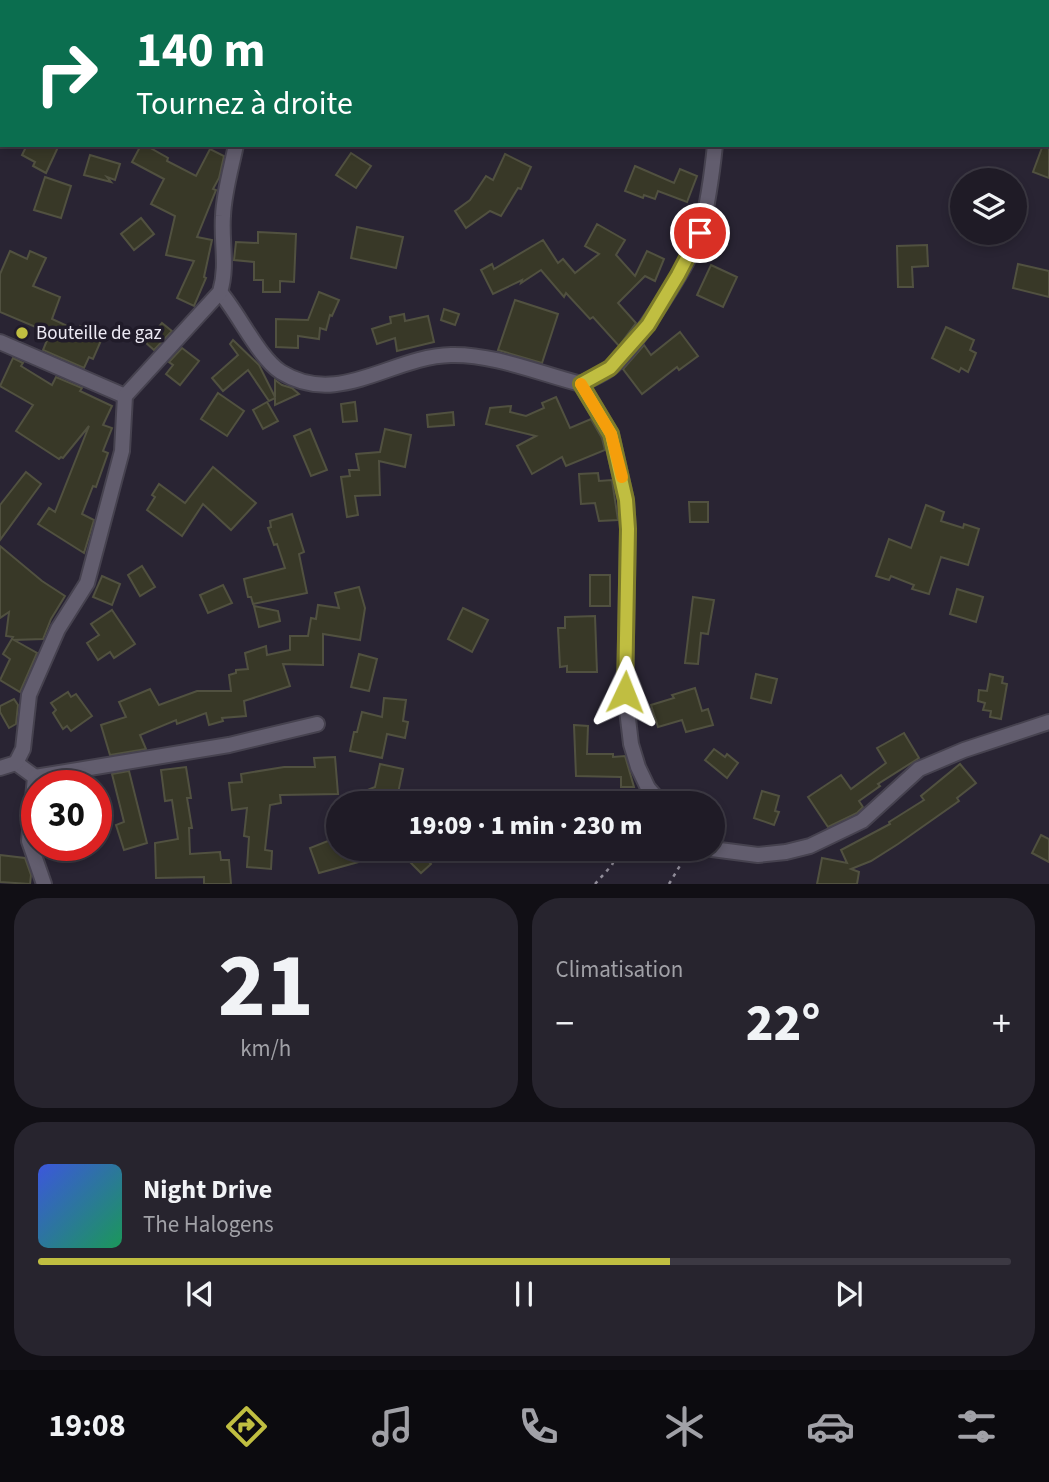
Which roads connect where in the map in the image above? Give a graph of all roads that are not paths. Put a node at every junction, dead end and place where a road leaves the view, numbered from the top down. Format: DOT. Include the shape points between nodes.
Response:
graph roads {
  1 [pos="236,147"];
  2 [pos="715,147"];
  3 [pos="220,292"];
  4 [pos="0,342"];
  5 [pos="581,384"];
  6 [pos="125,396"];
  7 [pos="1049,722"];
  8 [pos="317,724"];
  9 [pos="16,763"];
  10 [pos="0,768"];
  11 [pos="26,770"];
  12 [pos="77,770"];
  13 [pos="651,791"];
  14 [pos="725,851"];
  15 [pos="36,861"];
  16 [pos="44,884"];
  1 -- 3 [label="street" via="224,198 225,276"];
  2 -- 5 [label="street" via="700,233 678,275 648,325 610,368"];
  3 -- 5 [label="street" via="280,372 314,385 357,381 447,355 476,355"];
  3 -- 6 [label="street"];
  4 -- 6 [label="street"];
  5 -- 13 [label="street" via="611,434 626,500 625,692 631,744"];
  6 -- 9 [label="street" via="122,451 87,583 58,629 29,695 23,749"];
  7 -- 14 [label="street" via="919,769 862,821 810,846 758,855"];
  8 -- 12 [label="street" via="229,745"];
  9 -- 10 [label="street"];
  9 -- 11 [label="street"];
  15 -- 16 [label="street"];
}
